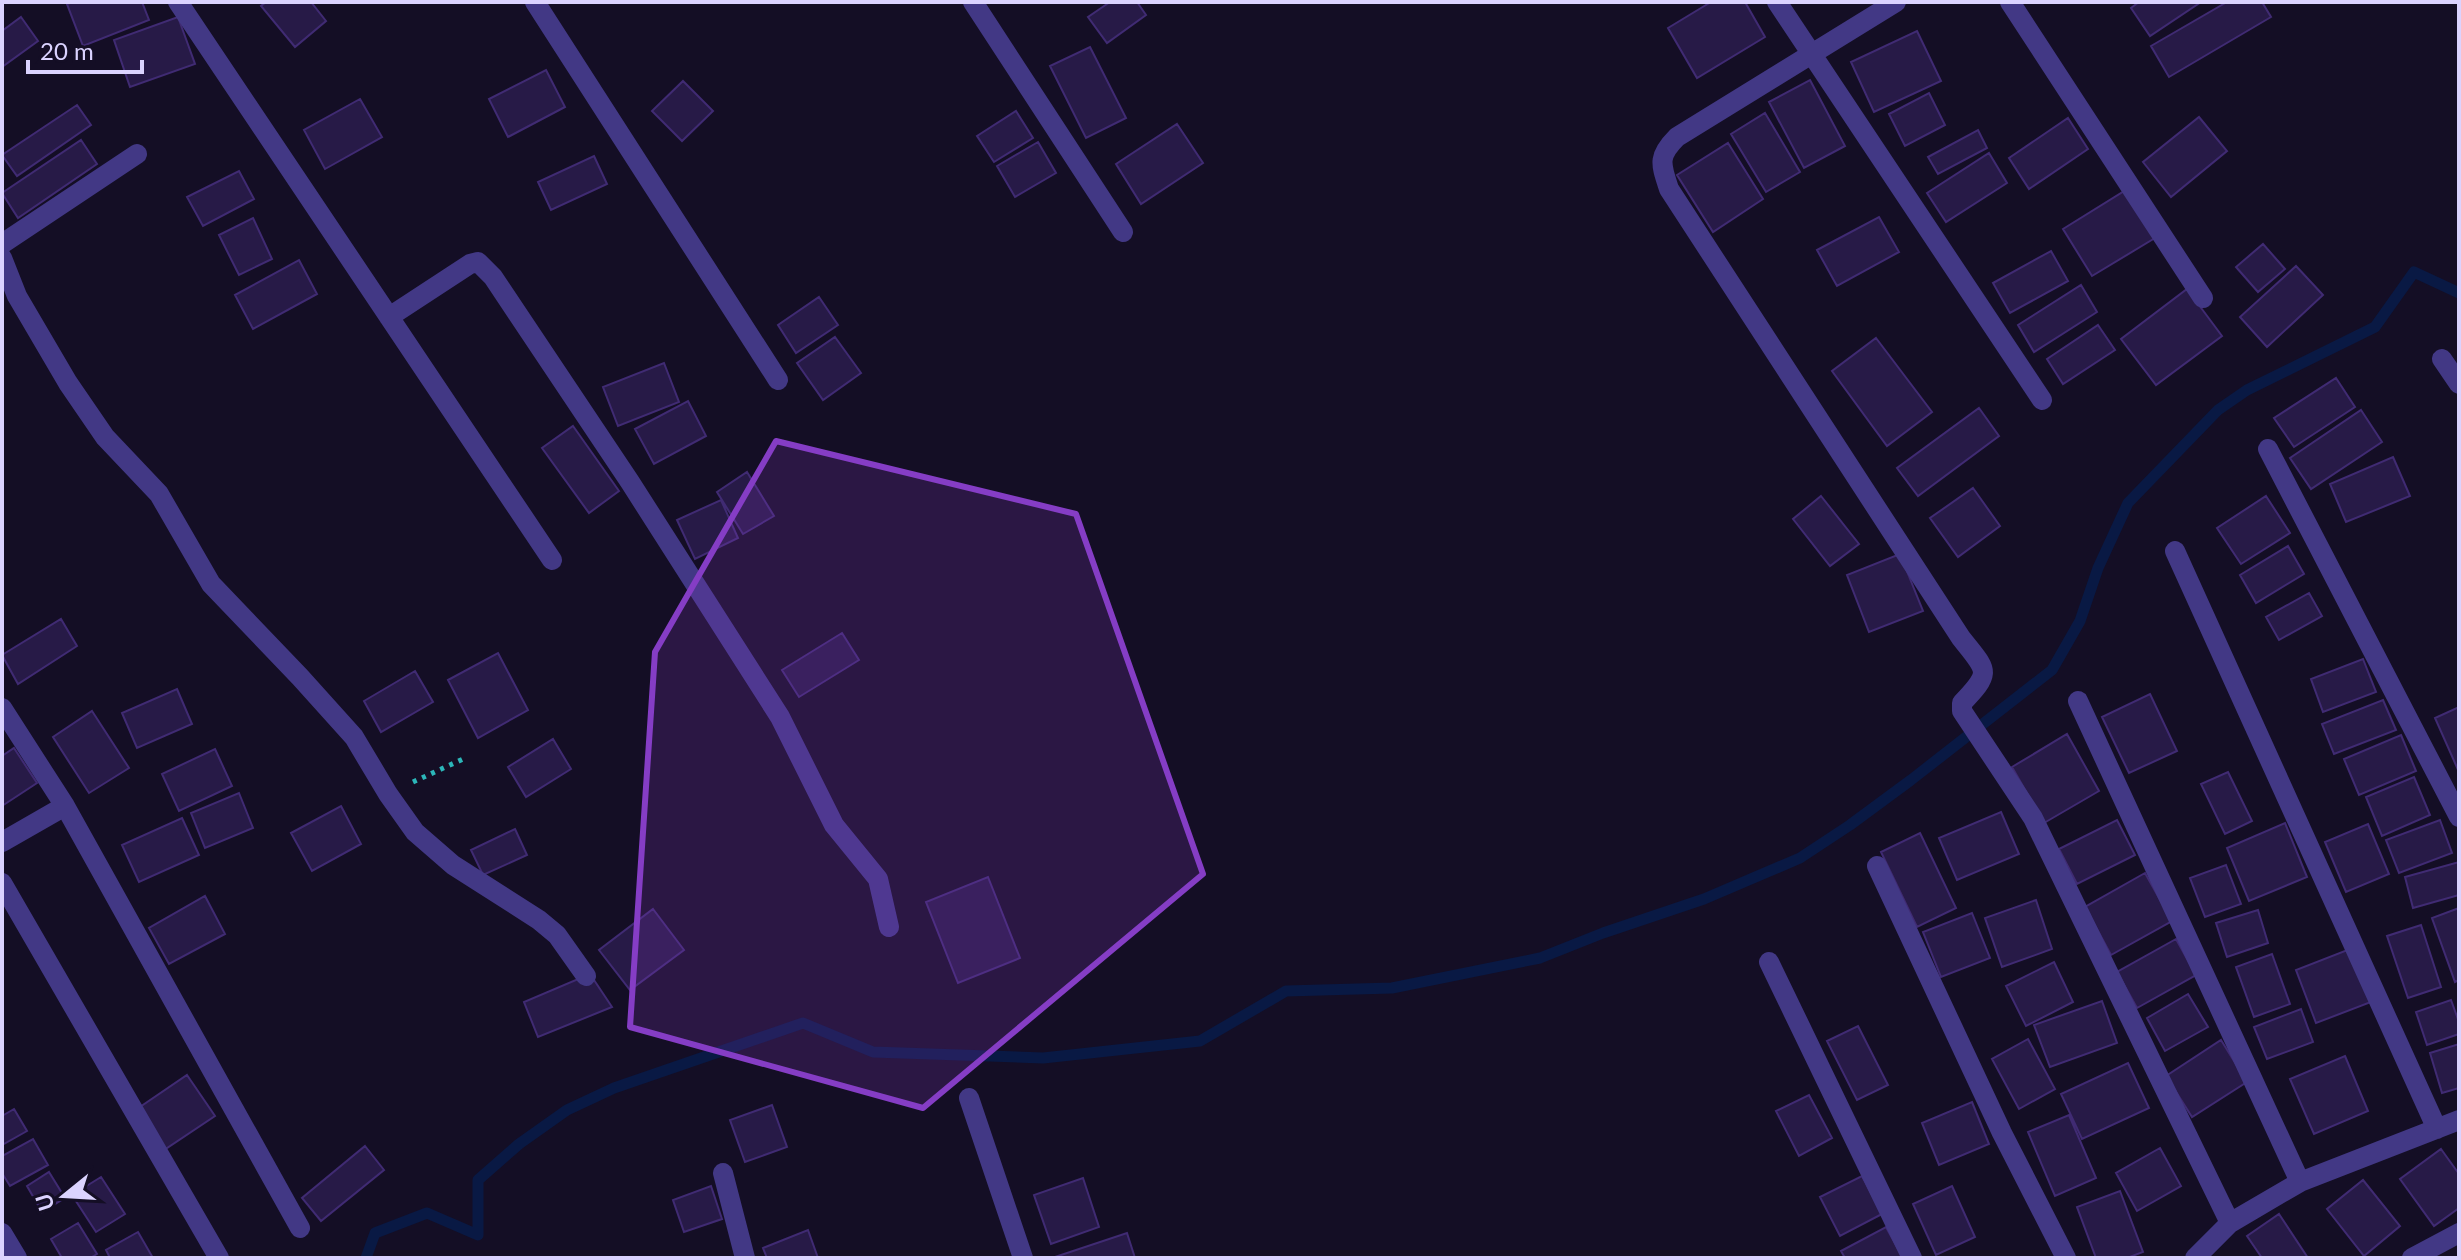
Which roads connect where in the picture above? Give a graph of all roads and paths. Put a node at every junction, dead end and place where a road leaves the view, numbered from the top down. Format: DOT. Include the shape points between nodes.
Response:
graph roads {
  1 [pos="178,2"];
  2 [pos="535,2"];
  3 [pos="973,2"];
  4 [pos="1777,2"];
  5 [pos="1896,2"];
  6 [pos="2010,2"];
  7 [pos="1810,54"];
  8 [pos="137,154"];
  9 [pos="1123,232"];
  10 [pos="2,244"];
  11 [pos="2,258"];
  12 [pos="2203,298"];
  13 [pos="389,317"];
  14 [pos="2442,359"];
  15 [pos="778,380"];
  16 [pos="2459,384"];
  17 [pos="2042,400"];
  18 [pos="2268,449"];
  19 [pos="2175,551"];
  20 [pos="552,560"];
  21 [pos="2078,701"];
  22 [pos="2,708"];
  23 [pos="463,759"];
  24 [pos="388,794"];
  25 [pos="65,806"];
  26 [pos="2459,817"];
  27 [pos="2,842"];
  28 [pos="1877,866"];
  29 [pos="2,883"];
  30 [pos="889,927"];
  31 [pos="1769,962"];
  32 [pos="586,976"];
  33 [pos="969,1098"];
  34 [pos="2459,1120"];
  35 [pos="2437,1129"];
  36 [pos="723,1173"];
  37 [pos="2300,1182"];
  38 [pos="2230,1223"];
  39 [pos="300,1228"];
  40 [pos="2,1233"];
  41 [pos="2459,1233"];
  42 [pos="17,1258"];
  43 [pos="219,1258"];
  44 [pos="745,1258"];
  45 [pos="1023,1258"];
  46 [pos="1912,1258"];
  47 [pos="2066,1258"];
  48 [pos="2195,1258"];
  49 [pos="2412,1258"];
  1 -- 13 [label="street"];
  2 -- 15 [label="street"];
  3 -- 9 [label="street"];
  4 -- 7 [label="street"];
  5 -- 7 [label="street"];
  6 -- 12 [label="street"];
  7 -- 17 [label="street"];
  7 -- 38 [label="street" via="1677,137 1664,150 1661,164 1669,189 1981,663 1983,679 1961,707 2033,818"];
  8 -- 10 [label="street"];
  11 -- 24 [label="street" via="17,296 105,437 159,494 211,584 354,737"];
  13 -- 20 [label="street"];
  13 -- 30 [label="street" via="470,264 478,262 493,277 780,717 834,825 878,879"];
  14 -- 16 [label="street"];
  18 -- 26 [label="street"];
  19 -- 35 [label="street"];
  21 -- 37 [label="street"];
  22 -- 25 [label="street"];
  23 -- 24 [label="path"];
  24 -- 32 [label="street" via="415,832 453,865 557,935"];
  25 -- 27 [label="street"];
  25 -- 39 [label="street"];
  28 -- 47 [label="street"];
  29 -- 43 [label="street"];
  31 -- 46 [label="street"];
  33 -- 45 [label="street"];
  34 -- 35 [label="street"];
  35 -- 37 [label="street"];
  36 -- 44 [label="street"];
  37 -- 38 [label="street"];
  38 -- 48 [label="street"];
  40 -- 42 [label="street"];
  41 -- 49 [label="street"];
}
